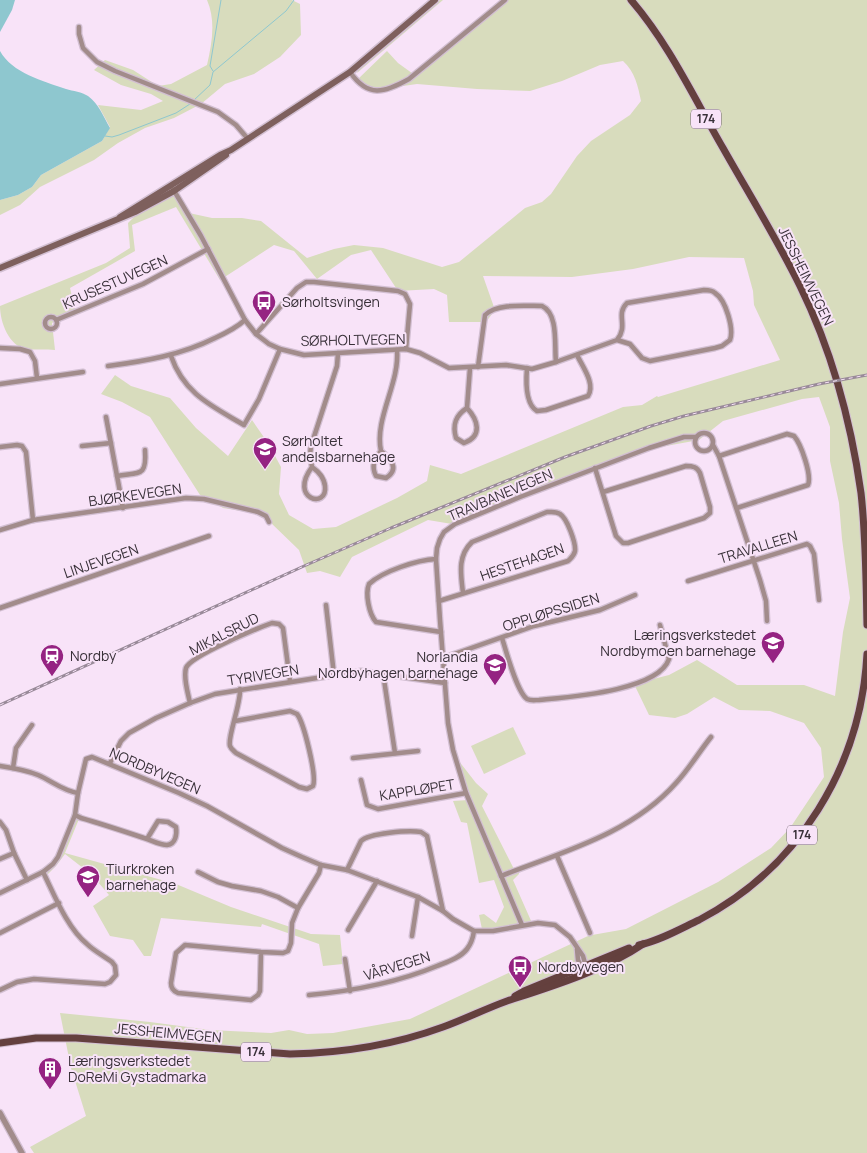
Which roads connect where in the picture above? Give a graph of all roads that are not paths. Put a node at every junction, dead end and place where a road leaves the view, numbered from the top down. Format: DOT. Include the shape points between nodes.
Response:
graph roads {
  1 [pos="435,0"];
  2 [pos="505,0"];
  3 [pos="631,0"];
  4 [pos="79,27"];
  5 [pos="350,72"];
  6 [pos="248,139"];
  7 [pos="172,189"];
  8 [pos="208,249"];
  9 [pos="0,268"];
  10 [pos="56,320"];
  11 [pos="245,320"];
  12 [pos="256,334"];
  13 [pos="616,340"];
  14 [pos="0,348"];
  15 [pos="280,349"];
  16 [pos="406,349"];
  17 [pos="397,350"];
  18 [pos="338,353"];
  19 [pos="577,355"];
  20 [pos="171,356"];
  21 [pos="556,362"];
  22 [pos="108,366"];
  23 [pos="478,367"];
  24 [pos="470,368"];
  25 [pos="527,368"];
  26 [pos="83,372"];
  27 [pos="37,378"];
  28 [pos="0,384"];
  29 [pos="467,408"];
  30 [pos="106,417"];
  31 [pos="696,437"];
  32 [pos="111,443"];
  33 [pos="82,446"];
  34 [pos="713,446"];
  35 [pos="0,447"];
  36 [pos="145,450"];
  37 [pos="381,451"];
  38 [pos="719,456"];
  39 [pos="312,467"];
  40 [pos="595,468"];
  41 [pos="117,476"];
  42 [pos="603,492"];
  43 [pos="123,508"];
  44 [pos="737,508"];
  45 [pos="33,520"];
  46 [pos="269,522"];
  47 [pos="0,530"];
  48 [pos="209,536"];
  49 [pos="436,560"];
  50 [pos="753,560"];
  51 [pos="688,581"];
  52 [pos="463,593"];
  53 [pos="635,594"];
  54 [pos="818,600"];
  55 [pos="439,601"];
  56 [pos="326,605"];
  57 [pos="0,608"];
  58 [pos="767,622"];
  59 [pos="660,625"];
  60 [pos="867,625"];
  61 [pos="441,632"];
  62 [pos="502,638"];
  63 [pos="867,654"];
  64 [pos="443,658"];
  65 [pos="334,674"];
  66 [pos="383,674"];
  67 [pos="290,682"];
  68 [pos="445,683"];
  69 [pos="240,689"];
  70 [pos="190,703"];
  71 [pos="235,721"];
  72 [pos="32,725"];
  73 [pos="711,737"];
  74 [pos="418,751"];
  75 [pos="395,753"];
  76 [pos="354,758"];
  77 [pos="110,763"];
  78 [pos="0,766"];
  79 [pos="12,768"];
  80 [pos="361,780"];
  81 [pos="78,793"];
  82 [pos="466,793"];
  83 [pos="75,816"];
  84 [pos="0,822"];
  85 [pos="147,839"];
  86 [pos="14,853"];
  87 [pos="557,856"];
  88 [pos="0,859"];
  89 [pos="321,865"];
  90 [pos="347,870"];
  91 [pos="42,872"];
  92 [pos="198,872"];
  93 [pos="501,876"];
  94 [pos="27,880"];
  95 [pos="378,881"];
  96 [pos="0,893"];
  97 [pos="418,898"];
  98 [pos="59,903"];
  99 [pos="298,908"];
  100 [pos="443,911"];
  101 [pos="522,925"];
  102 [pos="348,930"];
  103 [pos="474,931"];
  104 [pos="0,933"];
  105 [pos="590,933"];
  106 [pos="412,936"];
  107 [pos="261,952"];
  108 [pos="345,959"];
  109 [pos="584,968"];
  110 [pos="0,990"];
  111 [pos="350,991"];
  112 [pos="309,995"];
  113 [pos="0,1043"];
  114 [pos="0,1114"];
  115 [pos="22,1153"];
  1 -- 5 [label="main road"];
  2 -- 5 [label="street" via="399,85 387,90 370,90 361,86"];
  3 -- 60 [label="main road, JESSHEIMVEGEN / 174" via="654,29 765,222 801,287 822,337 845,409 856,464 865,542"];
  4 -- 6 [label="street" via="83,48 97,62 214,110 231,121"];
  5 -- 6 [label="main road"];
  6 -- 7 [label="main road"];
  7 -- 8 [label="street, SØRHOLTVEGEN"];
  7 -- 9 [label="main road" via="120,217"];
  8 -- 10 [label="street, KRUSESTUVEGEN" via="146,283"];
  8 -- 11 [label="street, SØRHOLTVEGEN"];
  11 -- 12 [label="street, SØRHOLTVEGEN"];
  11 -- 20 [label="street" via="205,344"];
  12 -- 15 [label="street, SØRHOLTVEGEN"];
  12 -- 16 [label="street" via="297,288 307,282 321,283 405,294 410,304"];
  13 -- 13 [label="street" via="630,344 642,358 653,361 722,346 730,340 732,326 718,295 704,290 627,303 621,313 623,331"];
  13 -- 19 [label="street, SØRHOLTVEGEN"];
  14 -- 27 [label="street" via="30,352"];
  15 -- 18 [label="street, SØRHOLTVEGEN" via="304,354"];
  15 -- 20 [label="street" via="244,425 190,390"];
  16 -- 17 [label="street, SØRHOLTVEGEN"];
  16 -- 24 [label="street, SØRHOLTVEGEN" via="448,368"];
  17 -- 18 [label="street, SØRHOLTVEGEN"];
  17 -- 37 [label="street" via="380,436"];
  18 -- 39 [label="street" via="337,366 311,446"];
  19 -- 21 [label="street, SØRHOLTVEGEN"];
  19 -- 25 [label="street" via="591,385 588,396 546,410 537,411 531,405"];
  20 -- 22 [label="street"];
  21 -- 23 [label="street" via="554,322 548,309 543,306 501,308 485,315"];
  21 -- 25 [label="street, SØRHOLTVEGEN"];
  23 -- 24 [label="street, SØRHOLTVEGEN"];
  23 -- 25 [label="street, SØRHOLTVEGEN" via="506,365"];
  24 -- 29 [label="street"];
  26 -- 27 [label="street"];
  27 -- 28 [label="street"];
  29 -- 29 [label="street" via="457,416 454,424 456,438 464,443 474,437 477,425"];
  30 -- 32 [label="street"];
  31 -- 34 [label="street" via="708,433 713,439"];
  31 -- 34 [label="street" via="695,445 702,451"];
  31 -- 40 [label="street, TRAVBANEVEGEN" via="676,440"];
  32 -- 33 [label="street"];
  32 -- 41 [label="street"];
  34 -- 38 [label="street"];
  35 -- 45 [label="street" via="17,445 26,452"];
  36 -- 41 [label="street" via="144,470"];
  37 -- 37 [label="street" via="374,460 374,471 376,476 386,478 391,475 394,465"];
  38 -- 44 [label="street"];
  38 -- 44 [label="street" via="787,434 794,436 799,443 810,476 808,485"];
  39 -- 39 [label="street" via="304,480 304,487 306,494 316,500 326,492 323,477"];
  40 -- 42 [label="street"];
  40 -- 49 [label="street, TRAVBANEVEGEN" via="455,524 444,532"];
  41 -- 43 [label="street"];
  42 -- 42 [label="street" via="616,536 623,543 704,518 710,513 700,473 694,466"];
  43 -- 45 [label="street, BJØRKEVEGEN"];
  43 -- 46 [label="street, BJØRKEVEGEN" via="197,498 262,513"];
  44 -- 50 [label="street"];
  45 -- 47 [label="street, BJØRKEVEGEN"];
  48 -- 57 [label="street, LINJEVEGEN"];
  49 -- 55 [label="street, TRAVBANEVEGEN"];
  49 -- 61 [label="street" via="406,565 381,576 369,584 367,590 371,614 376,622"];
  50 -- 51 [label="street, TRAVALLEEN"];
  50 -- 54 [label="street, TRAVALLEEN" via="802,544 810,546 814,554"];
  50 -- 58 [label="street" via="766,600"];
  52 -- 52 [label="street, HESTEHAGEN" via="568,561 575,554 575,546 564,518 558,513 547,512 472,542 461,560"];
  52 -- 55 [label="street, HESTEHAGEN"];
  53 -- 62 [label="street, OPPLØPSSIDEN" via="600,610 534,626"];
  55 -- 61 [label="street, TRAVBANEVEGEN"];
  56 -- 65 [label="street"];
  59 -- 62 [label="street" via="669,659 663,669 649,678 604,693 539,700 524,696"];
  61 -- 64 [label="street, TRAVBANEVEGEN"];
  62 -- 64 [label="street, OPPLØPSSIDEN"];
  63 -- 109 [label="main road, JESSHEIMVEGEN / 174" via="865,685 849,748 830,792 802,834 770,869 736,898 689,925"];
  64 -- 68 [label="street, TRAVBANEVEGEN"];
  65 -- 66 [label="street, TYRIVEGEN"];
  65 -- 67 [label="street, TYRIVEGEN"];
  66 -- 68 [label="street, TYRIVEGEN"];
  66 -- 75 [label="street"];
  67 -- 69 [label="street, TYRIVEGEN"];
  67 -- 70 [label="street, MIKALSRUD" via="283,628 272,623 189,664 186,676"];
  68 -- 82 [label="street, TRAVBANEVEGEN" via="451,738"];
  69 -- 70 [label="street, TYRIVEGEN"];
  69 -- 71 [label="street"];
  70 -- 77 [label="street, TYRIVEGEN" via="125,736"];
  71 -- 71 [label="street" via="230,746 236,753 299,787 307,789 313,786 305,731 297,714 290,711"];
  72 -- 79 [label="street" via="16,748"];
  73 -- 87 [label="street" via="676,783 654,803 614,830"];
  74 -- 75 [label="street"];
  75 -- 76 [label="street"];
  77 -- 81 [label="street, NORDBYVEGEN" via="88,757"];
  77 -- 89 [label="street, NORDBYVEGEN" via="200,802 282,848"];
  78 -- 79 [label="street"];
  79 -- 81 [label="street" via="38,775 67,791"];
  80 -- 82 [label="street, KAPPLØPET" via="367,806 378,808"];
  81 -- 83 [label="street"];
  82 -- 93 [label="street, TRAVBANEVEGEN"];
  83 -- 85 [label="street"];
  83 -- 91 [label="street" via="58,857"];
  84 -- 86 [label="street"];
  85 -- 85 [label="street" via="170,844 176,836 176,827 158,821"];
  86 -- 88 [label="street"];
  86 -- 94 [label="street"];
  87 -- 93 [label="street"];
  87 -- 105 [label="street"];
  89 -- 90 [label="street, NORDBYVEGEN"];
  89 -- 99 [label="street"];
  90 -- 95 [label="street, NORDBYVEGEN"];
  90 -- 100 [label="street" via="364,838 421,832 428,841"];
  91 -- 94 [label="street"];
  91 -- 98 [label="street"];
  92 -- 99 [label="street" via="232,886 261,890"];
  93 -- 101 [label="street, TRAVBANEVEGEN"];
  94 -- 96 [label="street"];
  95 -- 97 [label="street, NORDBYVEGEN"];
  95 -- 102 [label="street"];
  97 -- 100 [label="street, NORDBYVEGEN"];
  97 -- 106 [label="street"];
  98 -- 104 [label="street"];
  98 -- 110 [label="street" via="85,943 112,962 116,971 114,979 105,984 28,980"];
  99 -- 107 [label="street" via="288,951"];
  100 -- 103 [label="street, NORDBYVEGEN"];
  101 -- 103 [label="street"];
  101 -- 109 [label="street" via="555,925 567,934 582,956"];
  103 -- 111 [label="street, VÅRVEGEN" via="467,950 451,961 408,978"];
  107 -- 107 [label="street" via="186,945 176,953 171,988 178,992 251,1000 260,991"];
  108 -- 111 [label="street"];
  109 -- 113 [label="main road, JESSHEIMVEGEN / 174" via="529,995 444,1027 403,1040 324,1053 266,1053 57,1037"];
  111 -- 112 [label="street, VÅRVEGEN"];
  114 -- 115 [label="street"];
}
